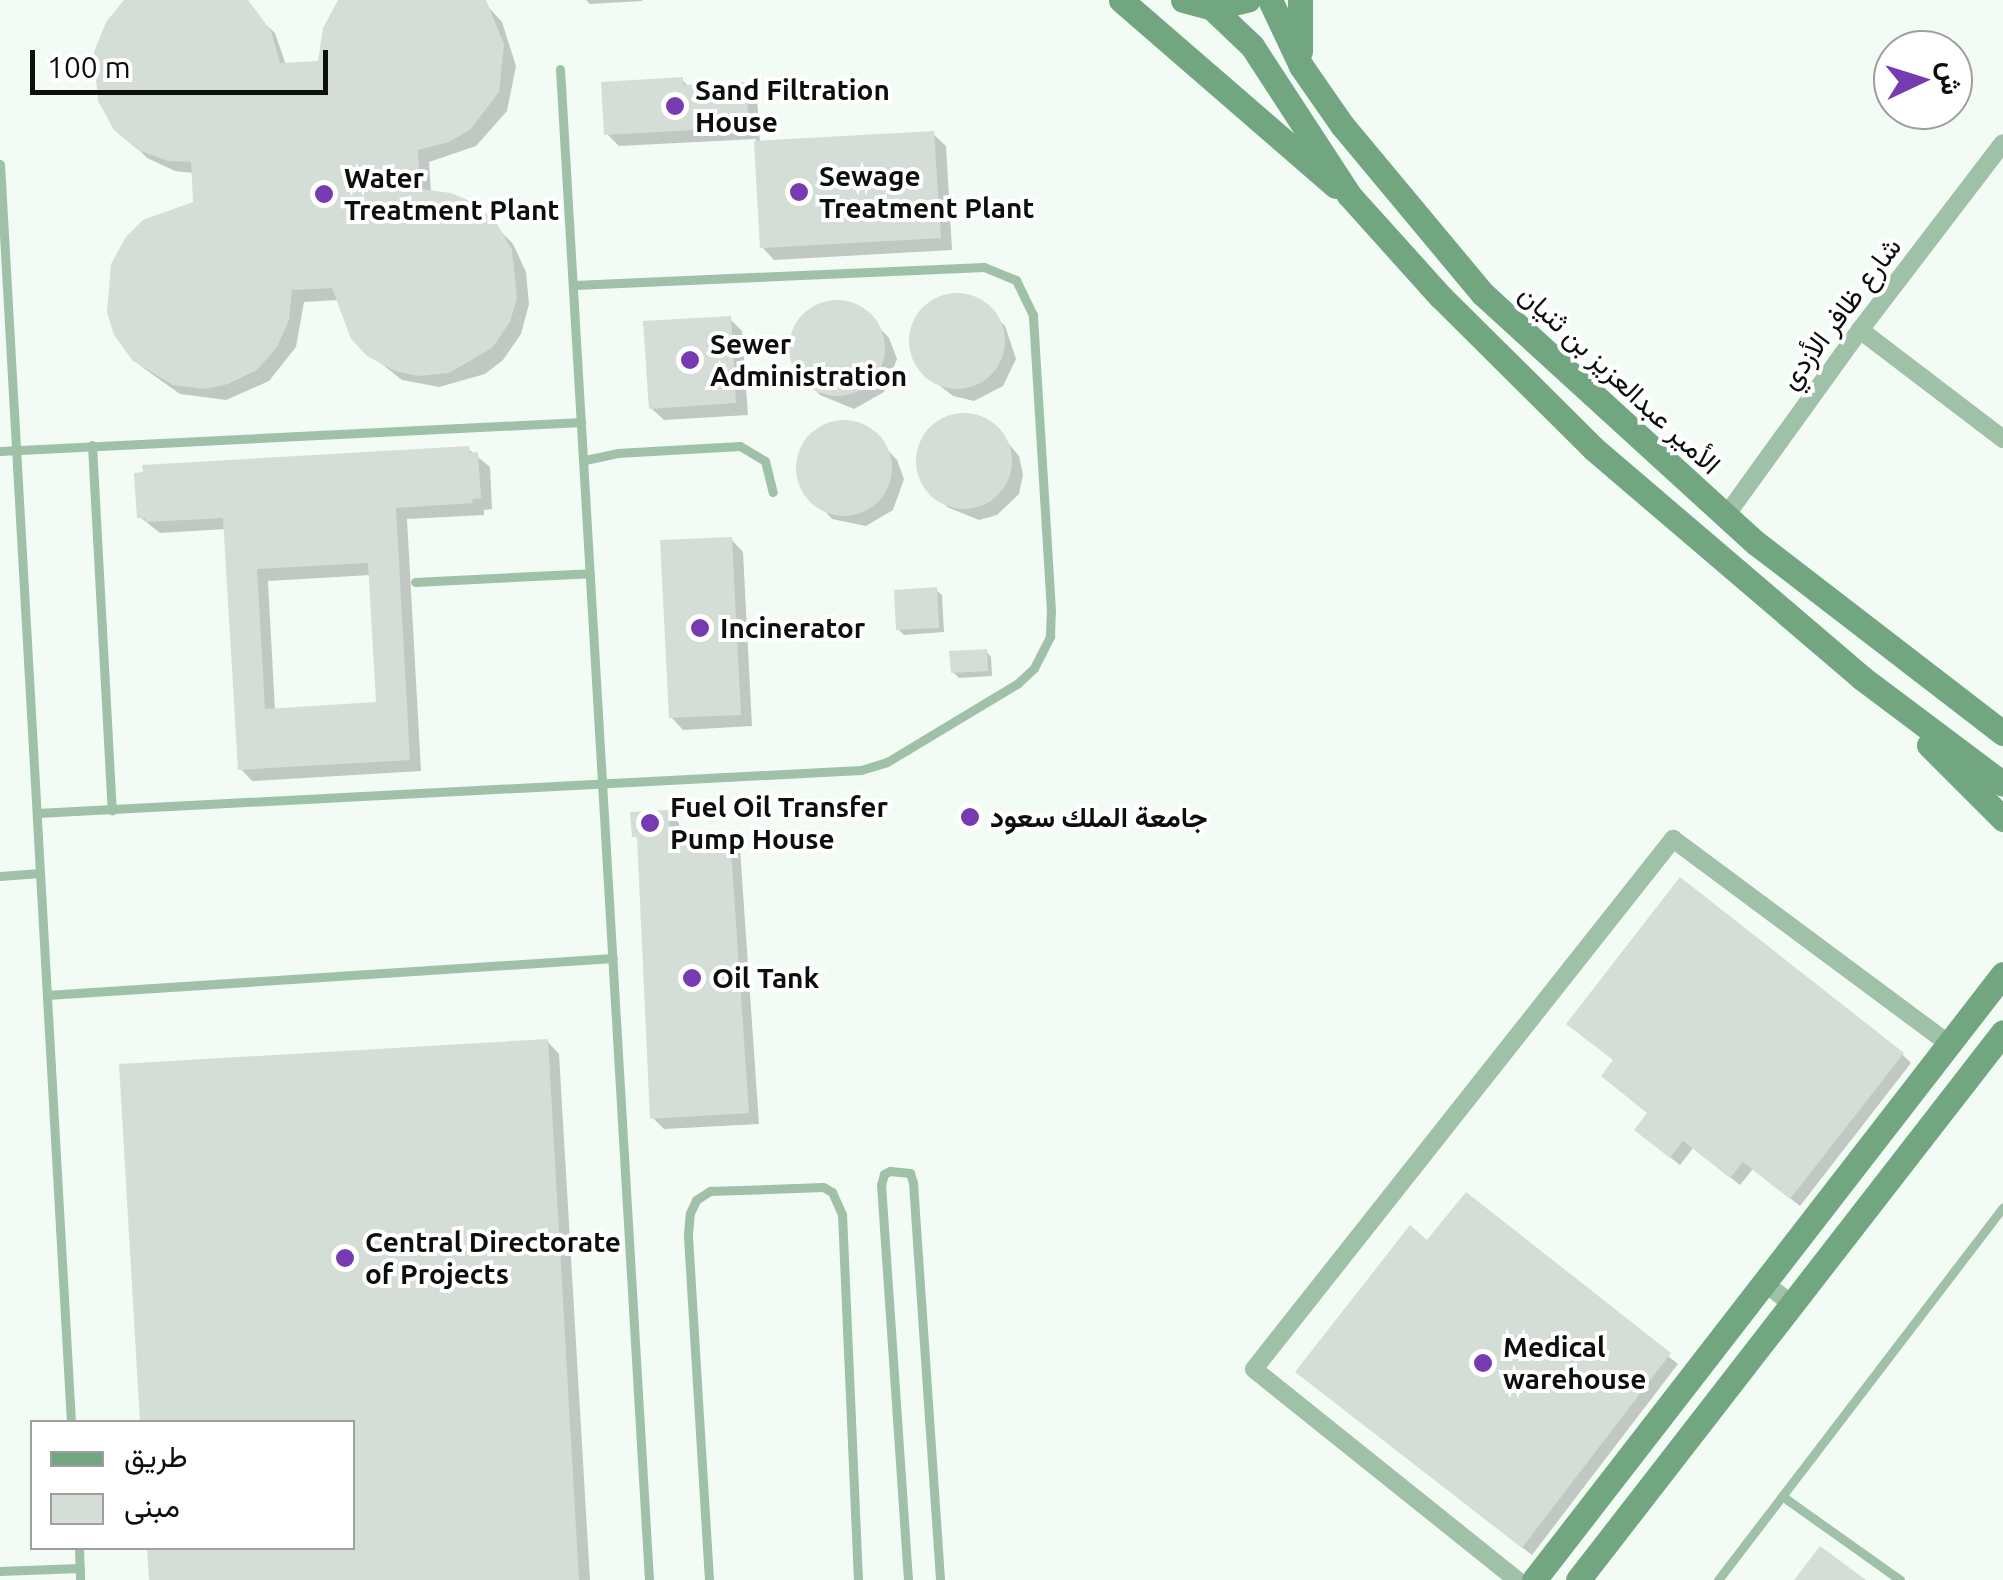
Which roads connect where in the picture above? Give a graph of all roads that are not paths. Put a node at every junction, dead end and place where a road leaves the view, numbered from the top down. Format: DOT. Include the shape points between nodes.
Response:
graph roads {
  1 [pos="1121,0"];
  2 [pos="1183,0"];
  3 [pos="1248,0"];
  4 [pos="1270,0"];
  5 [pos="1300,0"];
  6 [pos="1212,8"];
  7 [pos="1301,66"];
  8 [pos="560,69"];
  9 [pos="2003,143"];
  10 [pos="0,164"];
  11 [pos="1349,196"];
  12 [pos="574,286"];
  13 [pos="1860,330"];
  14 [pos="581,422"];
  15 [pos="2003,439"];
  16 [pos="92,445"];
  17 [pos="16,450"];
  18 [pos="0,451"];
  19 [pos="585,460"];
  20 [pos="773,492"];
  21 [pos="1726,518"];
  22 [pos="590,573"];
  23 [pos="415,582"];
  24 [pos="1862,678"];
  25 [pos="2003,733"];
  26 [pos="599,783"];
  27 [pos="2003,784"];
  28 [pos="112,810"];
  29 [pos="36,813"];
  30 [pos="2003,818"];
  31 [pos="40,873"];
  32 [pos="0,876"];
  33 [pos="613,958"];
  34 [pos="2003,974"];
  35 [pos="47,995"];
  36 [pos="2003,1032"];
  37 [pos="1950,1045"];
  38 [pos="2003,1207"];
  39 [pos="1766,1284"];
  40 [pos="1793,1305"];
  41 [pos="71,1420"];
  42 [pos="1782,1496"];
  43 [pos="78,1550"];
  44 [pos="80,1568"];
  45 [pos="0,1571"];
  46 [pos="80,1580"];
  47 [pos="649,1580"];
  48 [pos="709,1580"];
  49 [pos="858,1580"];
  50 [pos="908,1580"];
  51 [pos="940,1580"];
  52 [pos="1516,1580"];
  53 [pos="1534,1580"];
  54 [pos="1578,1580"];
  55 [pos="1718,1580"];
  56 [pos="1900,1580"];
  1 -- 11 [label="street"];
  2 -- 6 [label="street"];
  3 -- 6 [label="street"];
  4 -- 7 [label="street, الأمير عبدالعزيز بن ثنيان"];
  5 -- 7 [label="street"];
  6 -- 11 [label="street" via="1252,46"];
  7 -- 21 [label="street, الأمير عبدالعزيز بن ثنيان" via="1483,294"];
  8 -- 12 [label="lane"];
  9 -- 13 [label="street, شارع ظافر الأزدي"];
  10 -- 17 [label="lane"];
  11 -- 24 [label="street" via="1594,449"];
  12 -- 14 [label="lane"];
  12 -- 26 [label="lane" via="984,267 1009,274 1033,315 1051,611 1044,650 1026,678 879,766"];
  13 -- 15 [label="street"];
  13 -- 21 [label="street, شارع ظافر الأزدي"];
  14 -- 16 [label="lane"];
  14 -- 19 [label="lane"];
  16 -- 17 [label="lane"];
  16 -- 28 [label="lane"];
  17 -- 18 [label="lane"];
  17 -- 29 [label="lane"];
  19 -- 20 [label="lane" via="740,446 765,461"];
  19 -- 22 [label="lane"];
  21 -- 25 [label="street, الأمير عبدالعزيز بن ثنيان"];
  22 -- 23 [label="lane"];
  22 -- 26 [label="lane"];
  24 -- 27 [label="street"];
  24 -- 30 [label="street"];
  26 -- 28 [label="lane"];
  26 -- 33 [label="lane"];
  28 -- 29 [label="lane"];
  29 -- 31 [label="lane"];
  31 -- 32 [label="lane"];
  31 -- 35 [label="lane"];
  33 -- 35 [label="lane"];
  33 -- 47 [label="lane"];
  34 -- 37 [label="street"];
  35 -- 41 [label="lane"];
  36 -- 40 [label="street"];
  37 -- 39 [label="street"];
  37 -- 52 [label="street" via="1673,840 1254,1369"];
  38 -- 42 [label="lane"];
  39 -- 40 [label="street"];
  39 -- 53 [label="street"];
  40 -- 54 [label="street"];
  42 -- 55 [label="lane"];
  42 -- 56 [label="lane"];
  43 -- 44 [label="lane"];
  44 -- 45 [label="lane"];
  44 -- 46 [label="lane"];
  48 -- 49 [label="lane" via="690,1213 710,1191 823,1188 842,1214"];
  50 -- 51 [label="lane" via="882,1185 884,1174 897,1171 910,1173 913,1182"];
}
